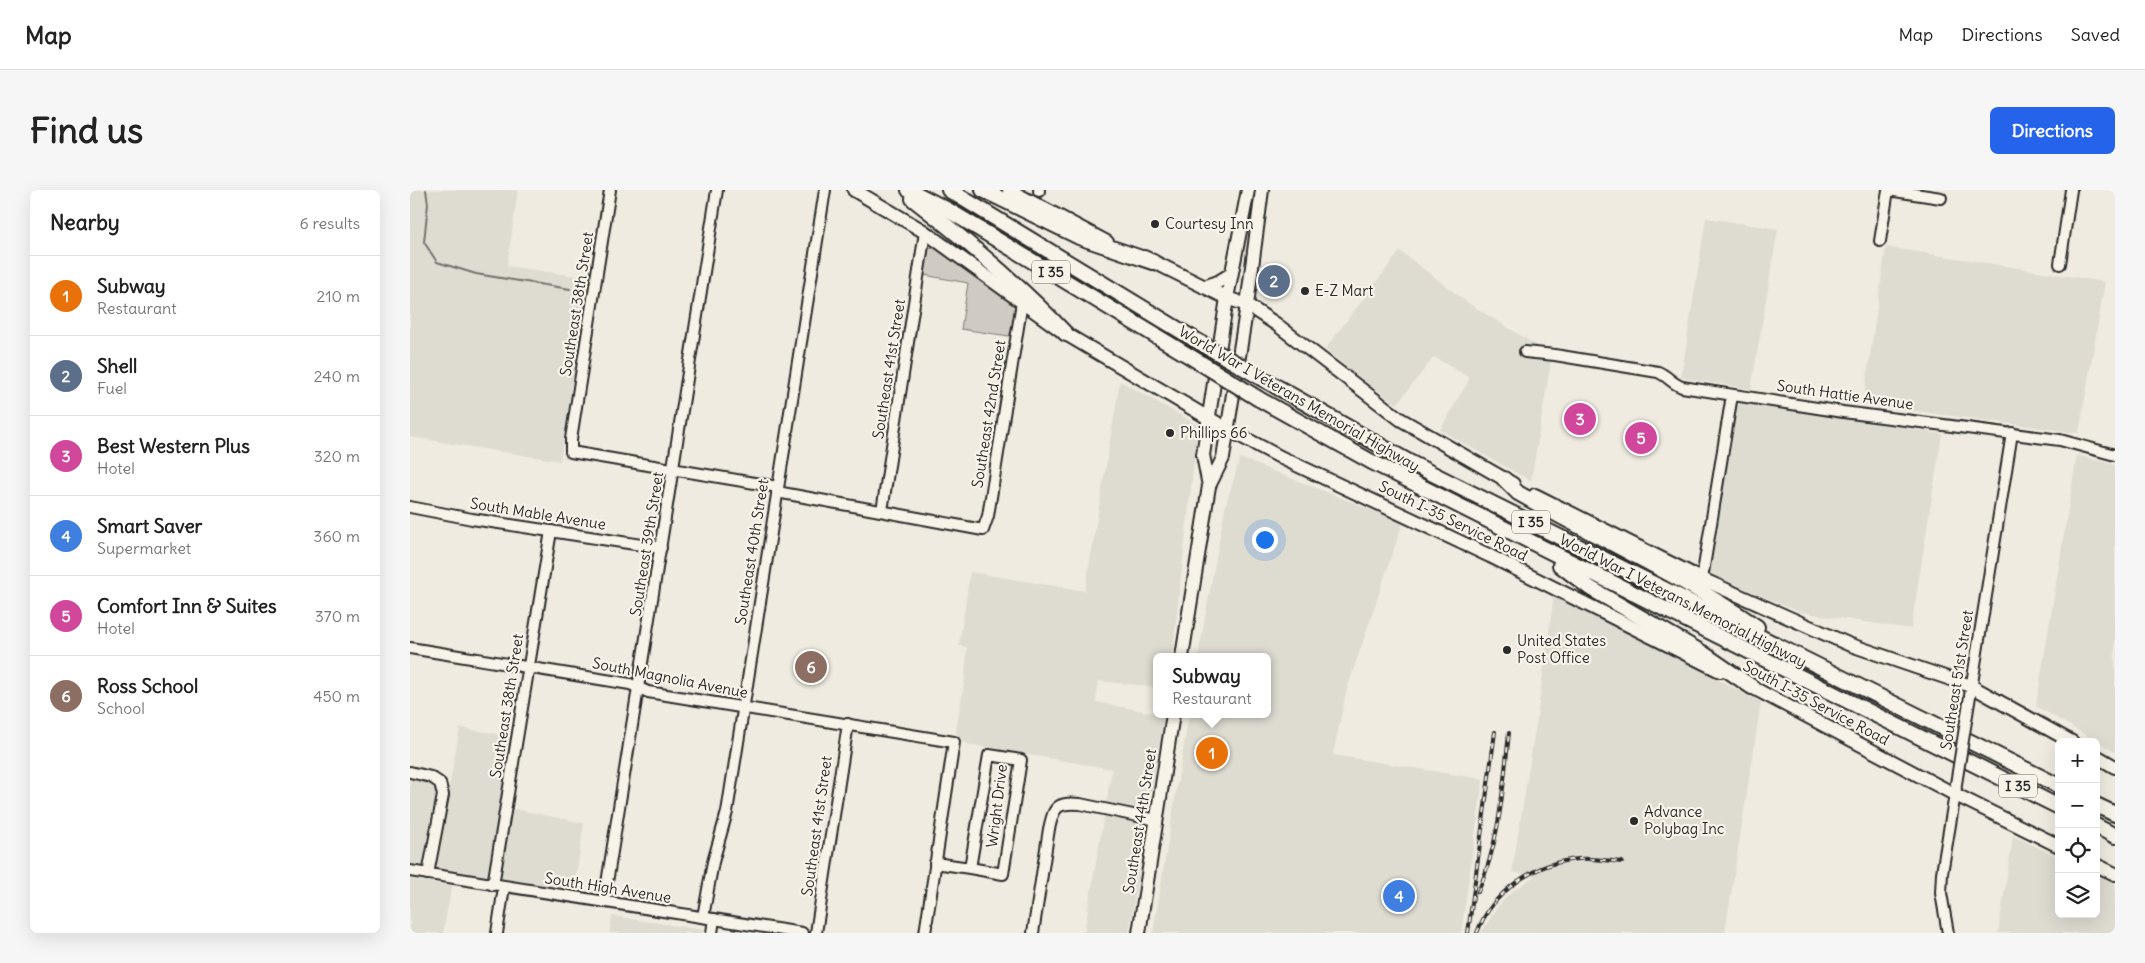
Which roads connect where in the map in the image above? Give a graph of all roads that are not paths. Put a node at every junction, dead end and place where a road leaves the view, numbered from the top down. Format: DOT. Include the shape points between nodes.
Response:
graph roads {
  1 [pos="610,190"];
  2 [pos="717,190"];
  3 [pos="825,190"];
  4 [pos="854,190"];
  5 [pos="900,190"];
  6 [pos="909,190"];
  7 [pos="949,190"];
  8 [pos="983,190"];
  9 [pos="1009,190"];
  10 [pos="1248,190"];
  11 [pos="1262,190"];
  12 [pos="1888,190"];
  13 [pos="2071,190"];
  14 [pos="1941,198"];
  15 [pos="925,232"];
  16 [pos="1880,241"];
  17 [pos="1153,262"];
  18 [pos="2060,264"];
  19 [pos="1231,274"];
  20 [pos="1204,286"];
  21 [pos="1227,298"];
  22 [pos="1022,302"];
  23 [pos="1247,305"];
  24 [pos="1066,334"];
  25 [pos="1524,352"];
  26 [pos="1732,395"];
  27 [pos="1209,419"];
  28 [pos="1228,430"];
  29 [pos="2012,433"];
  30 [pos="1250,441"];
  31 [pos="2115,455"];
  32 [pos="1223,458"];
  33 [pos="674,470"];
  34 [pos="1504,479"];
  35 [pos="1209,486"];
  36 [pos="777,490"];
  37 [pos="410,507"];
  38 [pos="882,511"];
  39 [pos="551,531"];
  40 [pos="1536,546"];
  41 [pos="661,548"];
  42 [pos="1702,579"];
  43 [pos="410,648"];
  44 [pos="1183,653"];
  45 [pos="1803,658"];
  46 [pos="528,666"];
  47 [pos="1972,686"];
  48 [pos="1752,687"];
  49 [pos="638,688"];
  50 [pos="743,708"];
  51 [pos="1172,718"];
  52 [pos="848,724"];
  53 [pos="2065,738"];
  54 [pos="2100,758"];
  55 [pos="2115,767"];
  56 [pos="410,772"];
  57 [pos="2055,784"];
  58 [pos="1955,789"];
  59 [pos="2055,805"];
  60 [pos="2100,807"];
  61 [pos="2115,814"];
  62 [pos="1157,820"];
  63 [pos="2100,828"];
  64 [pos="2115,836"];
  65 [pos="2055,844"];
  66 [pos="935,863"];
  67 [pos="2100,867"];
  68 [pos="970,868"];
  69 [pos="410,871"];
  70 [pos="428,874"];
  71 [pos="2115,874"];
  72 [pos="493,885"];
  73 [pos="504,887"];
  74 [pos="604,902"];
  75 [pos="703,917"];
  76 [pos="714,919"];
  77 [pos="497,933"];
  78 [pos="712,933"];
  79 [pos="802,933"];
  80 [pos="816,933"];
  81 [pos="925,933"];
  82 [pos="1033,933"];
  83 [pos="1139,933"];
  84 [pos="1948,933"];
  1 -- 33 [label="street, Southeast 38th Street" via="571,452"];
  2 -- 33 [label="street, Southeast 39th Street"];
  3 -- 36 [label="street, Southeast 40th Street"];
  4 -- 15 [label="main road, South I-35 Service Road"];
  5 -- 24 [label="highway" via="970,243 1036,302"];
  6 -- 40 [label="highway, World War I Veterans Memorial Highway / I 35, bridge" via="948,210 1370,461"];
  7 -- 45 [label="highway, World War I Veterans Memorial Highway / I 35, bridge" via="1262,380 1411,463"];
  8 -- 17 [label="highway" via="1079,237"];
  9 -- 17 [label="main road"];
  10 -- 19 [label="main road"];
  11 -- 23 [label="main road"];
  12 -- 14 [label="street"];
  12 -- 16 [label="street"];
  13 -- 18 [label="street"];
  15 -- 22 [label="main road, South I-35 Service Road"];
  15 -- 38 [label="street, Southeast 41st Street"];
  17 -- 20 [label="main road"];
  19 -- 20 [label="main road"];
  19 -- 21 [label="main road"];
  20 -- 21 [label="main road"];
  21 -- 23 [label="main road"];
  21 -- 27 [label="main road"];
  22 -- 24 [label="main road, South I-35 Service Road"];
  22 -- 38 [label="street, Southeast 42nd Street" via="988,516 983,530"];
  23 -- 28 [label="main road"];
  23 -- 34 [label="main road" via="1400,419"];
  24 -- 27 [label="main road, South I-35 Service Road"];
  25 -- 26 [label="street, South Hattie Avenue" via="1658,372 1667,376 1674,385"];
  26 -- 29 [label="street, South Hattie Avenue"];
  26 -- 42 [label="street"];
  27 -- 28 [label="main road, South I-35 Service Road"];
  27 -- 35 [label="main road" via="1203,455"];
  28 -- 30 [label="main road, South I-35 Service Road"];
  28 -- 32 [label="main road"];
  29 -- 31 [label="street, South Hattie Avenue" via="2060,440"];
  29 -- 47 [label="street, Southeast 51st Street"];
  30 -- 32 [label="main road" via="1234,445"];
  30 -- 48 [label="main road, South I-35 Service Road"];
  32 -- 35 [label="main road"];
  33 -- 36 [label="street"];
  33 -- 41 [label="street, Southeast 39th Street"];
  34 -- 42 [label="main road"];
  34 -- 45 [label="highway" via="1518,493 1726,606"];
  35 -- 44 [label="main road"];
  36 -- 38 [label="street"];
  36 -- 50 [label="street, Southeast 40th Street"];
  37 -- 39 [label="street, South Mable Avenue"];
  39 -- 41 [label="street, South Mable Avenue"];
  39 -- 46 [label="street, Southeast 38th Street"];
  40 -- 48 [label="highway" via="1590,588 1701,652"];
  40 -- 59 [label="highway, World War I Veterans Memorial Highway / I 35"];
  41 -- 49 [label="street, Southeast 39th Street"];
  42 -- 47 [label="main road" via="1848,644"];
  43 -- 46 [label="street, South Magnolia Avenue"];
  45 -- 57 [label="highway, World War I Veterans Memorial Highway / I 35"];
  46 -- 49 [label="street, South Magnolia Avenue"];
  46 -- 72 [label="street, Southeast 38th Street"];
  47 -- 53 [label="main road"];
  47 -- 58 [label="street, Southeast 51st Street, bridge"];
  48 -- 58 [label="main road, South I-35 Service Road"];
  49 -- 50 [label="street, South Magnolia Avenue"];
  49 -- 74 [label="street, Southeast 39th Street"];
  50 -- 52 [label="street, South Magnolia Avenue"];
  50 -- 75 [label="street, Southeast 40th Street" via="727,812 713,862"];
  51 -- 62 [label="main road, Southeast 44th Street"];
  52 -- 66 [label="street, South Magnolia Avenue" via="954,742"];
  52 -- 80 [label="street, Southeast 41st Street"];
  54 -- 55 [label="main road"];
  56 -- 70 [label="street" via="440,782 442,794"];
  58 -- 65 [label="main road, South I-35 Service Road"];
  58 -- 84 [label="street, Southeast 51st Street" via="1941,893"];
  60 -- 61 [label="highway"];
  62 -- 82 [label="street" via="1080,804 1058,805 1052,813"];
  62 -- 83 [label="main road, Southeast 44th Street"];
  63 -- 64 [label="highway"];
  66 -- 68 [label="street, Wright Drive"];
  66 -- 81 [label="street"];
  67 -- 71 [label="main road"];
  68 -- 68 [label="street, Wright Drive" via="1003,874 1021,760 989,755"];
  69 -- 70 [label="street, South High Avenue"];
  70 -- 72 [label="street, South High Avenue"];
  72 -- 73 [label="street, South High Avenue"];
  73 -- 74 [label="street, South High Avenue"];
  73 -- 77 [label="street"];
  74 -- 75 [label="street, South High Avenue"];
  75 -- 76 [label="street, South High Avenue"];
  76 -- 78 [label="street"];
  76 -- 79 [label="street, South High Avenue"];
}
